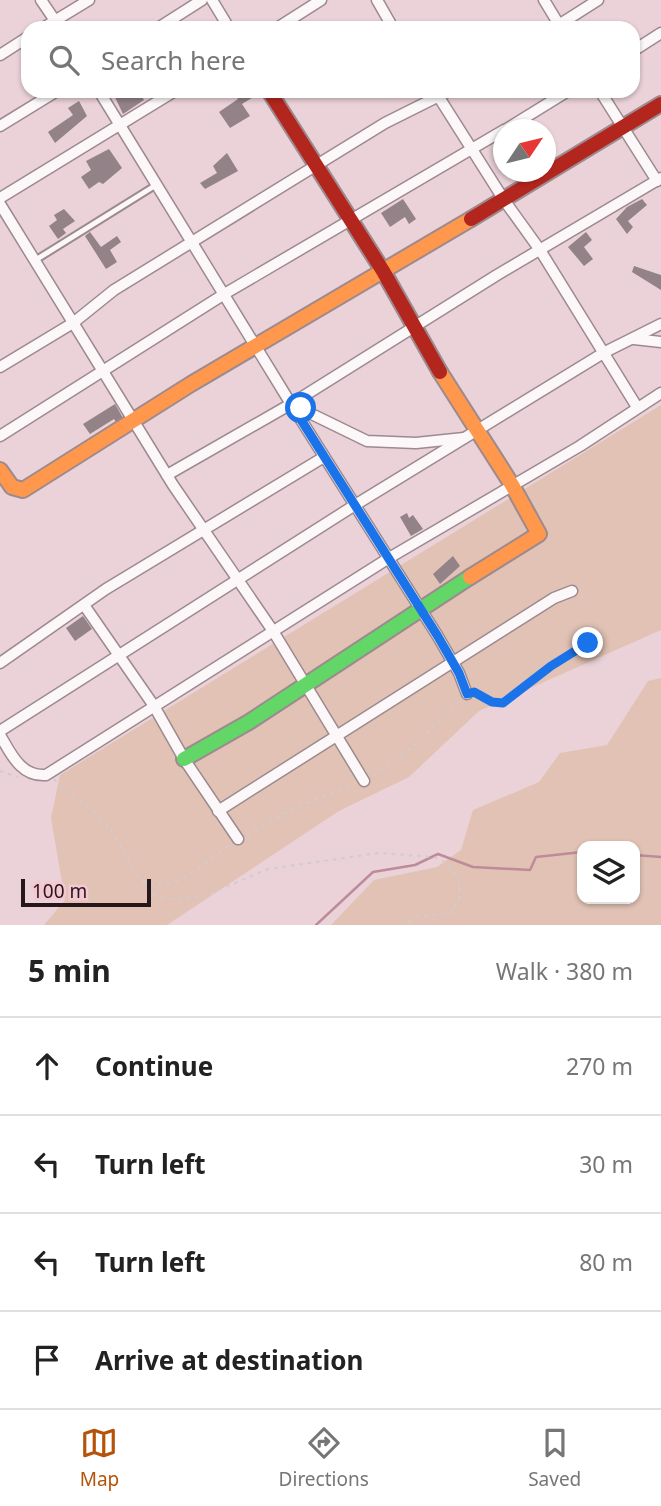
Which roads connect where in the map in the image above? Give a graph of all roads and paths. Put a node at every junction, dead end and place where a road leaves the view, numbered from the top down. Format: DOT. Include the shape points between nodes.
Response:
graph roads {
  1 [pos="41,0"];
  2 [pos="89,0"];
  3 [pos="202,0"];
  4 [pos="212,0"];
  5 [pos="321,0"];
  6 [pos="377,0"];
  7 [pos="544,0"];
  8 [pos="598,0"];
  9 [pos="55,21"];
  10 [pos="61,21"];
  11 [pos="169,21"];
  12 [pos="225,21"];
  13 [pos="288,21"];
  14 [pos="389,21"];
  15 [pos="555,21"];
  16 [pos="567,21"];
  17 [pos="661,33"];
  18 [pos="21,42"];
  19 [pos="640,46"];
  20 [pos="0,55"];
  21 [pos="46,98"];
  22 [pos="103,98"];
  23 [pos="163,98"];
  24 [pos="273,98"];
  25 [pos="430,98"];
  26 [pos="439,98"];
  27 [pos="557,98"];
  28 [pos="605,98"];
  29 [pos="661,104"];
  30 [pos="522,119"];
  31 [pos="119,125"];
  32 [pos="0,126"];
  33 [pos="625,128"];
  34 [pos="493,137"];
  35 [pos="472,151"];
  36 [pos="317,166"];
  37 [pos="659,179"];
  38 [pos="156,185"];
  39 [pos="0,198"];
  40 [pos="504,200"];
  41 [pos="0,204"];
  42 [pos="349,220"];
  43 [pos="192,243"];
  44 [pos="540,250"];
  45 [pos="34,261"];
  46 [pos="383,271"];
  47 [pos="226,293"];
  48 [pos="73,323"];
  49 [pos="661,324"];
  50 [pos="413,326"];
  51 [pos="631,339"];
  52 [pos="661,342"];
  53 [pos="257,345"];
  54 [pos="605,352"];
  55 [pos="0,367"];
  56 [pos="104,371"];
  57 [pos="661,393"];
  58 [pos="291,404"];
  59 [pos="637,407"];
  60 [pos="135,422"];
  61 [pos="474,434"];
  62 [pos="0,436"];
  63 [pos="324,457"];
  64 [pos="0,470"];
  65 [pos="167,475"];
  66 [pos="512,485"];
  67 [pos="355,505"];
  68 [pos="204,529"];
  69 [pos="390,558"];
  70 [pos="238,580"];
  71 [pos="572,591"];
  72 [pos="84,606"];
  73 [pos="420,608"];
  74 [pos="273,631"];
  75 [pos="607,633"];
  76 [pos="118,654"];
  77 [pos="452,661"];
  78 [pos="0,663"];
  79 [pos="306,684"];
  80 [pos="467,694"];
  81 [pos="153,706"];
  82 [pos="0,733"];
  83 [pos="337,736"];
  84 [pos="184,760"];
  85 [pos="0,771"];
  86 [pos="49,773"];
  87 [pos="32,774"];
  88 [pos="364,781"];
  89 [pos="218,811"];
  90 [pos="238,839"];
  91 [pos="142,879"];
  92 [pos="405,925"];
  1 -- 9 [label="street"];
  2 -- 10 [label="street"];
  3 -- 11 [label="street"];
  4 -- 12 [label="street"];
  5 -- 13 [label="street"];
  6 -- 14 [label="street"];
  7 -- 15 [label="street"];
  8 -- 16 [label="street"];
  17 -- 19 [label="street"];
  18 -- 20 [label="street"];
  21 -- 32 [label="street"];
  22 -- 31 [label="street"];
  23 -- 31 [label="street"];
  24 -- 36 [label="street"];
  25 -- 36 [label="street"];
  26 -- 35 [label="street"];
  27 -- 30 [label="street"];
  28 -- 33 [label="street"];
  29 -- 33 [label="street"];
  31 -- 38 [label="street"];
  31 -- 39 [label="street"];
  33 -- 37 [label="street"];
  33 -- 40 [label="street"];
  34 -- 35 [label="street"];
  35 -- 40 [label="street"];
  35 -- 42 [label="street"];
  36 -- 42 [label="street"];
  36 -- 43 [label="street"];
  37 -- 44 [label="street"];
  38 -- 43 [label="street"];
  38 -- 45 [label="lane"];
  40 -- 44 [label="street"];
  40 -- 46 [label="street"];
  41 -- 45 [label="street"];
  42 -- 46 [label="street"];
  42 -- 47 [label="street"];
  43 -- 47 [label="street"];
  43 -- 48 [label="street" via="114,290"];
  44 -- 50 [label="street"];
  44 -- 54 [label="street"];
  45 -- 48 [label="street"];
  46 -- 50 [label="street"];
  46 -- 53 [label="street"];
  47 -- 53 [label="street"];
  47 -- 56 [label="street"];
  48 -- 55 [label="street"];
  48 -- 56 [label="street"];
  49 -- 51 [label="street"];
  50 -- 58 [label="street"];
  50 -- 61 [label="street"];
  51 -- 52 [label="street"];
  51 -- 54 [label="street"];
  53 -- 58 [label="street"];
  53 -- 60 [label="street"];
  54 -- 59 [label="street"];
  54 -- 61 [label="street"];
  56 -- 60 [label="street"];
  56 -- 62 [label="street"];
  57 -- 59 [label="street"];
  58 -- 61 [label="street" via="367,440 416,443"];
  58 -- 63 [label="street"];
  58 -- 65 [label="street"];
  59 -- 66 [label="street"];
  60 -- 64 [label="street" via="23,490 12,488"];
  60 -- 65 [label="street"];
  61 -- 66 [label="street"];
  61 -- 67 [label="street"];
  63 -- 67 [label="street"];
  63 -- 68 [label="street"];
  65 -- 68 [label="street"];
  66 -- 69 [label="street"];
  66 -- 73 [label="street" via="538,528 536,538"];
  67 -- 69 [label="street"];
  67 -- 70 [label="street"];
  68 -- 70 [label="street"];
  68 -- 72 [label="street"];
  69 -- 73 [label="street"];
  69 -- 74 [label="street"];
  70 -- 74 [label="street"];
  70 -- 76 [label="street"];
  71 -- 77 [label="street"];
  72 -- 76 [label="street"];
  72 -- 78 [label="street"];
  73 -- 77 [label="street"];
  73 -- 79 [label="street"];
  74 -- 79 [label="street"];
  74 -- 81 [label="street"];
  75 -- 80 [label="path" via="551,666 503,703 474,692"];
  76 -- 81 [label="street"];
  76 -- 82 [label="street"];
  77 -- 80 [label="street"];
  77 -- 83 [label="street"];
  79 -- 83 [label="street"];
  79 -- 84 [label="street"];
  80 -- 88 [label="path" via="411,748"];
  81 -- 84 [label="street"];
  81 -- 86 [label="street"];
  82 -- 87 [label="street" via="16,761"];
  83 -- 88 [label="street"];
  83 -- 89 [label="street"];
  84 -- 89 [label="street"];
  85 -- 87 [label="path" via="15,777"];
  86 -- 87 [label="street"];
  86 -- 91 [label="path" via="108,826"];
  88 -- 90 [label="path" via="295,808"];
  89 -- 90 [label="street"];
  90 -- 91 [label="path" via="178,880 156,885"];
  91 -- 92 [label="path" via="153,895 167,899 202,897 268,869 362,854 434,857 447,863 459,879 459,899 451,913 416,917"];
}
